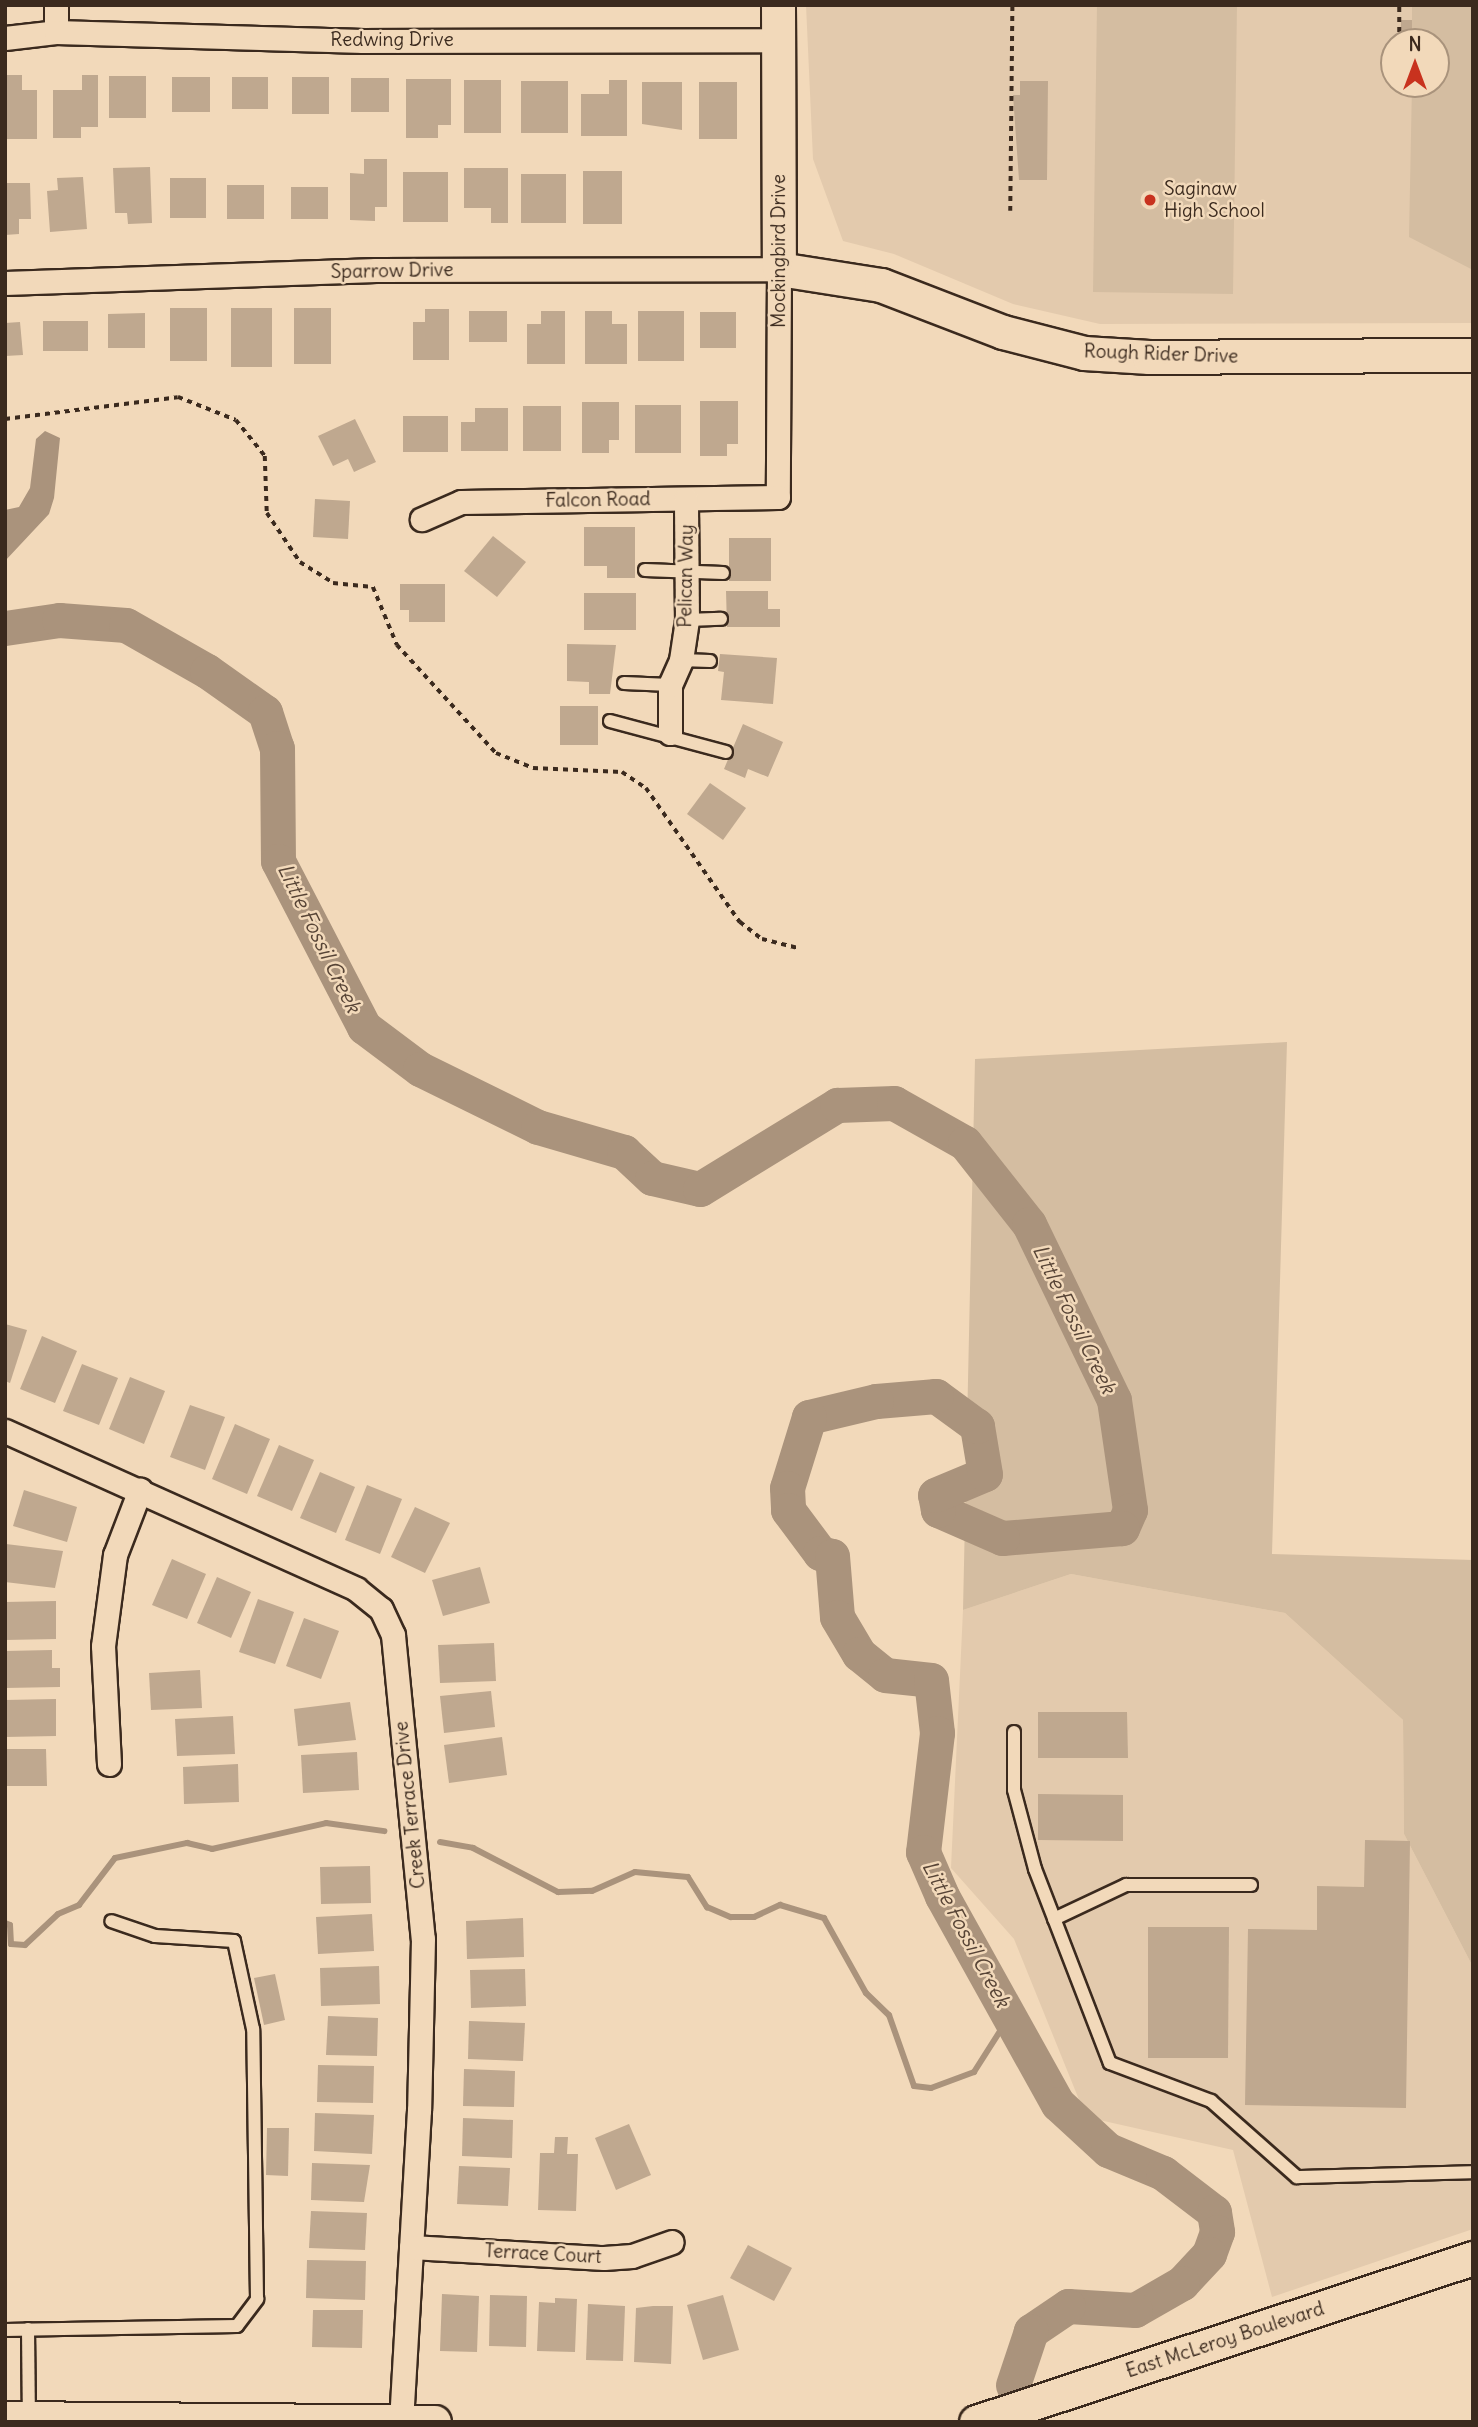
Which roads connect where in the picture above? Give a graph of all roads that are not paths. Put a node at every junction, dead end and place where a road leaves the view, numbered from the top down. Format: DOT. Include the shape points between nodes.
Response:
graph roads {
  1 [pos="56,5"];
  2 [pos="778,5"];
  3 [pos="56,33"];
  4 [pos="5,38"];
  5 [pos="778,40"];
  6 [pos="779,269"];
  7 [pos="5,283"];
  8 [pos="1473,355"];
  9 [pos="778,497"];
  10 [pos="687,499"];
  11 [pos="422,519"];
  12 [pos="645,570"];
  13 [pos="688,572"];
  14 [pos="723,573"];
  15 [pos="721,619"];
  16 [pos="687,620"];
  17 [pos="681,660"];
  18 [pos="710,661"];
  19 [pos="624,683"];
  20 [pos="670,685"];
  21 [pos="611,721"];
  22 [pos="670,733"];
  23 [pos="726,752"];
  24 [pos="5,1431"];
  25 [pos="141,1490"];
  26 [pos="1014,1732"];
  27 [pos="109,1764"];
  28 [pos="1251,1885"];
  29 [pos="1055,1919"];
  30 [pos="111,1921"];
  31 [pos="1473,2172"];
  32 [pos="672,2242"];
  33 [pos="411,2246"];
  34 [pos="1473,2258"];
  35 [pos="28,2329"];
  36 [pos="5,2330"];
  37 [pos="17,2418"];
  38 [pos="297,2420"];
  39 [pos="401,2421"];
  40 [pos="434,2422"];
  41 [pos="976,2422"];
  1 -- 3 [label="street"];
  2 -- 5 [label="street, Mockingbird Drive"];
  3 -- 4 [label="street, Redwing Drive"];
  3 -- 5 [label="street, Redwing Drive" via="363,41"];
  5 -- 6 [label="street, Mockingbird Drive"];
  6 -- 7 [label="street, Sparrow Drive" via="376,270"];
  6 -- 8 [label="street, Rough Rider Drive" via="881,285 1003,332 1084,353 1149,357"];
  6 -- 9 [label="street, Mockingbird Drive"];
  9 -- 10 [label="street, Falcon Road"];
  10 -- 11 [label="street, Falcon Road" via="461,502"];
  10 -- 13 [label="street, Pelican Way"];
  12 -- 13 [label="lane"];
  13 -- 14 [label="lane"];
  13 -- 16 [label="street, Pelican Way"];
  15 -- 16 [label="lane"];
  16 -- 17 [label="street, Pelican Way"];
  17 -- 18 [label="lane"];
  17 -- 20 [label="street, Pelican Way"];
  19 -- 20 [label="lane"];
  20 -- 22 [label="street, Pelican Way"];
  21 -- 22 [label="lane"];
  22 -- 23 [label="lane"];
  24 -- 25 [label="street, Creek Terrace Drive"];
  25 -- 27 [label="street" via="115,1555 103,1646"];
  25 -- 33 [label="street, Creek Terrace Drive" via="356,1589 381,1609 393,1635 423,1939"];
  26 -- 29 [label="lane" via="1013,1790 1035,1869"];
  28 -- 29 [label="lane" via="1126,1885"];
  29 -- 31 [label="lane" via="1110,2063 1210,2101 1297,2177"];
  30 -- 35 [label="lane" via="155,1936 234,1941 253,2029 257,2299 237,2326"];
  32 -- 33 [label="street, Terrace Court" via="632,2256 604,2258"];
  33 -- 39 [label="street, Creek Terrace Drive"];
  34 -- 41 [label="street, East McLeroy Boulevard"];
  35 -- 36 [label="lane"];
  35 -- 37 [label="lane"];
  37 -- 38 [label="street"];
  38 -- 39 [label="street"];
  39 -- 40 [label="street"];
}
